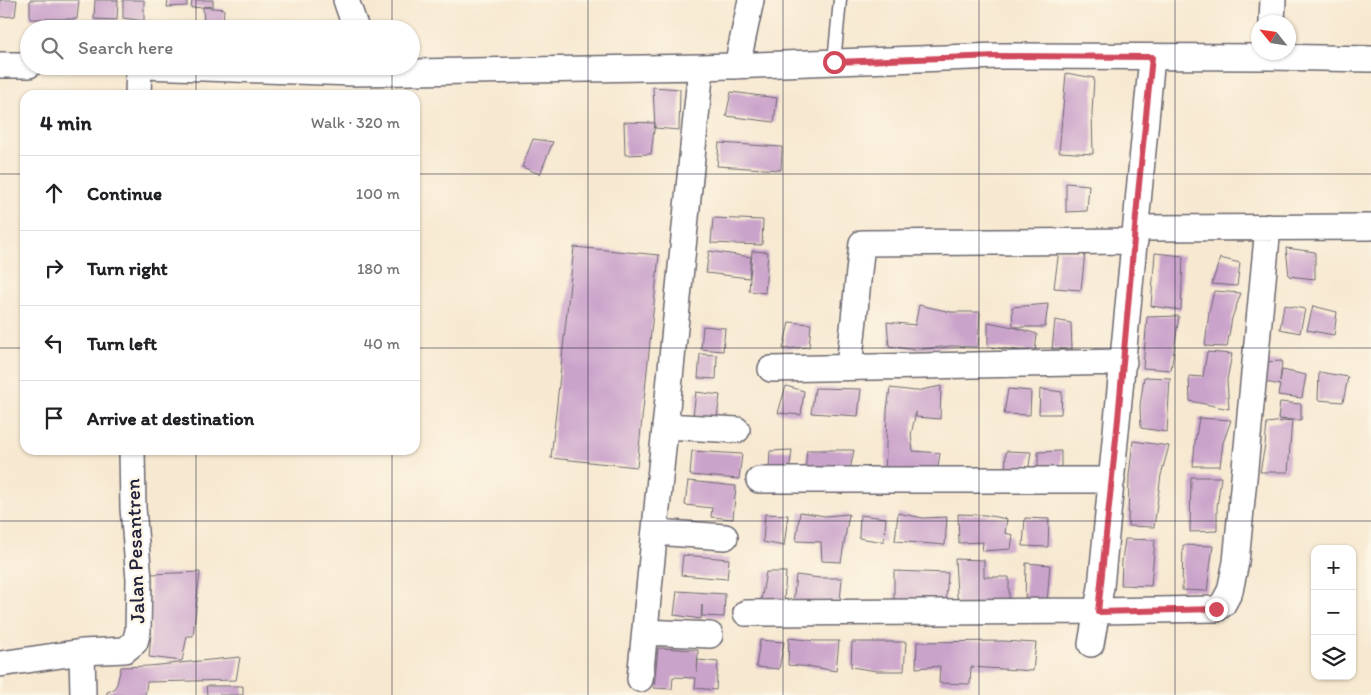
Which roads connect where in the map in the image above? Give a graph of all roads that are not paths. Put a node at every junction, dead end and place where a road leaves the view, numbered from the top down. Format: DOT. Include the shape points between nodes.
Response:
graph roads {
  1 [pos="346,0"];
  2 [pos="751,0"];
  3 [pos="840,0"];
  4 [pos="1273,0"];
  5 [pos="1272,15"];
  6 [pos="353,20"];
  7 [pos="1251,55"];
  8 [pos="1296,56"];
  9 [pos="1152,57"];
  10 [pos="1371,59"];
  11 [pos="834,62"];
  12 [pos="0,65"];
  13 [pos="20,65"];
  14 [pos="737,66"];
  15 [pos="701,67"];
  16 [pos="420,69"];
  17 [pos="139,75"];
  18 [pos="138,90"];
  19 [pos="1268,227"];
  20 [pos="1371,227"];
  21 [pos="1135,234"];
  22 [pos="1124,362"];
  23 [pos="850,367"];
  24 [pos="771,369"];
  25 [pos="665,426"];
  26 [pos="737,430"];
  27 [pos="132,455"];
  28 [pos="759,480"];
  29 [pos="1112,480"];
  30 [pos="655,532"];
  31 [pos="725,537"];
  32 [pos="1098,612"];
  33 [pos="746,613"];
  34 [pos="645,632"];
  35 [pos="710,635"];
  36 [pos="1091,644"];
  37 [pos="82,652"];
  38 [pos="0,664"];
  39 [pos="640,679"];
  40 [pos="83,695"];
  1 -- 6 [label="street"];
  2 -- 14 [label="street"];
  3 -- 11 [label="lane"];
  4 -- 5 [label="street"];
  7 -- 9 [label="street"];
  8 -- 10 [label="street"];
  9 -- 11 [label="street" via="998,56"];
  9 -- 21 [label="street"];
  11 -- 14 [label="street"];
  12 -- 13 [label="street"];
  14 -- 15 [label="street"];
  15 -- 16 [label="street"];
  15 -- 25 [label="street"];
  17 -- 18 [label="street"];
  19 -- 20 [label="street"];
  19 -- 21 [label="street"];
  19 -- 32 [label="street" via="1236,562 1230,591 1216,609"];
  21 -- 22 [label="street"];
  21 -- 23 [label="street" via="862,243"];
  22 -- 23 [label="street"];
  22 -- 29 [label="street"];
  23 -- 24 [label="street"];
  25 -- 26 [label="street"];
  25 -- 30 [label="street"];
  27 -- 37 [label="street, Jalan Pesantren" via="139,579 138,631 135,642 125,650"];
  28 -- 29 [label="street"];
  29 -- 32 [label="street"];
  30 -- 31 [label="street"];
  30 -- 34 [label="street"];
  32 -- 33 [label="street"];
  32 -- 36 [label="street"];
  34 -- 35 [label="street"];
  34 -- 39 [label="street"];
  37 -- 38 [label="street"];
  37 -- 40 [label="street"];
}
